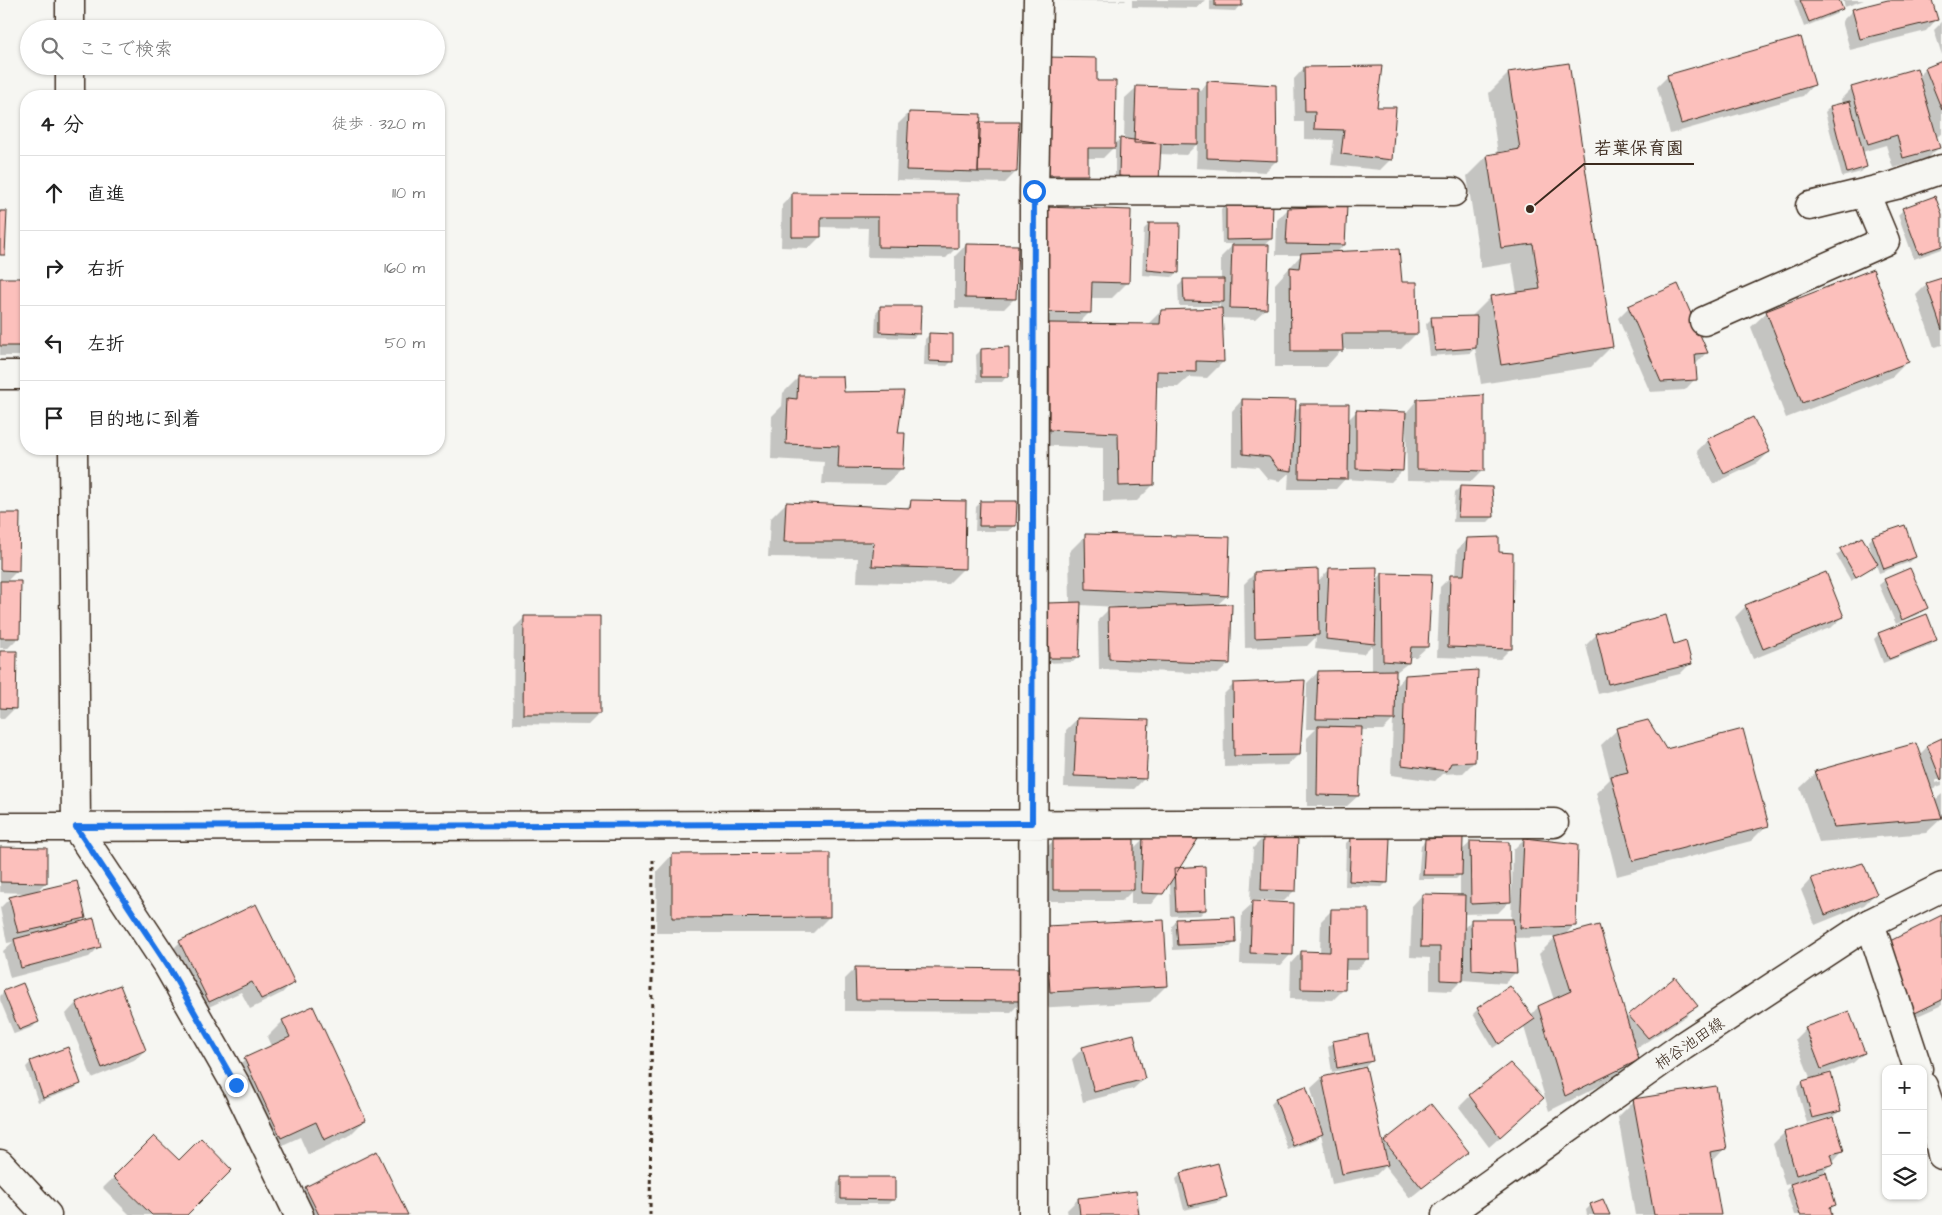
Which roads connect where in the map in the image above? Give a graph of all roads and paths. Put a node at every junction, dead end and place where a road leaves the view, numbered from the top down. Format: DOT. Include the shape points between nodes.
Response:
graph roads {
  1 [pos="70,0"];
  2 [pos="1038,0"];
  3 [pos="70,20"];
  4 [pos="70,75"];
  5 [pos="70,90"];
  6 [pos="1942,169"];
  7 [pos="1034,191"];
  8 [pos="1453,192"];
  9 [pos="1865,192"];
  10 [pos="1810,206"];
  11 [pos="1704,321"];
  12 [pos="0,375"];
  13 [pos="20,375"];
  14 [pos="73,455"];
  15 [pos="1032,823"];
  16 [pos="1554,823"];
  17 [pos="653,824"];
  18 [pos="0,827"];
  19 [pos="76,827"];
  20 [pos="1942,887"];
  21 [pos="1870,923"];
  22 [pos="1917,1065"];
  23 [pos="1927,1098"];
  24 [pos="1942,1155"];
  25 [pos="0,1164"];
  26 [pos="48,1215"];
  27 [pos="299,1215"];
  28 [pos="650,1215"];
  29 [pos="1033,1215"];
  30 [pos="1446,1215"];
  1 -- 3 [label="street"];
  2 -- 7 [label="street"];
  4 -- 5 [label="street"];
  6 -- 9 [label="street"];
  7 -- 8 [label="street"];
  7 -- 15 [label="street"];
  9 -- 10 [label="street"];
  9 -- 11 [label="street" via="1886,241"];
  12 -- 13 [label="street"];
  14 -- 19 [label="street"];
  15 -- 16 [label="street"];
  15 -- 17 [label="street"];
  15 -- 29 [label="street"];
  17 -- 19 [label="street"];
  17 -- 28 [label="path"];
  18 -- 19 [label="street"];
  19 -- 27 [label="street" via="178,983 236,1085"];
  20 -- 21 [label="street, 柿谷池田線"];
  21 -- 22 [label="street"];
  21 -- 30 [label="street, 柿谷池田線" via="1682,1046"];
  23 -- 24 [label="street"];
  25 -- 26 [label="street"];
}
